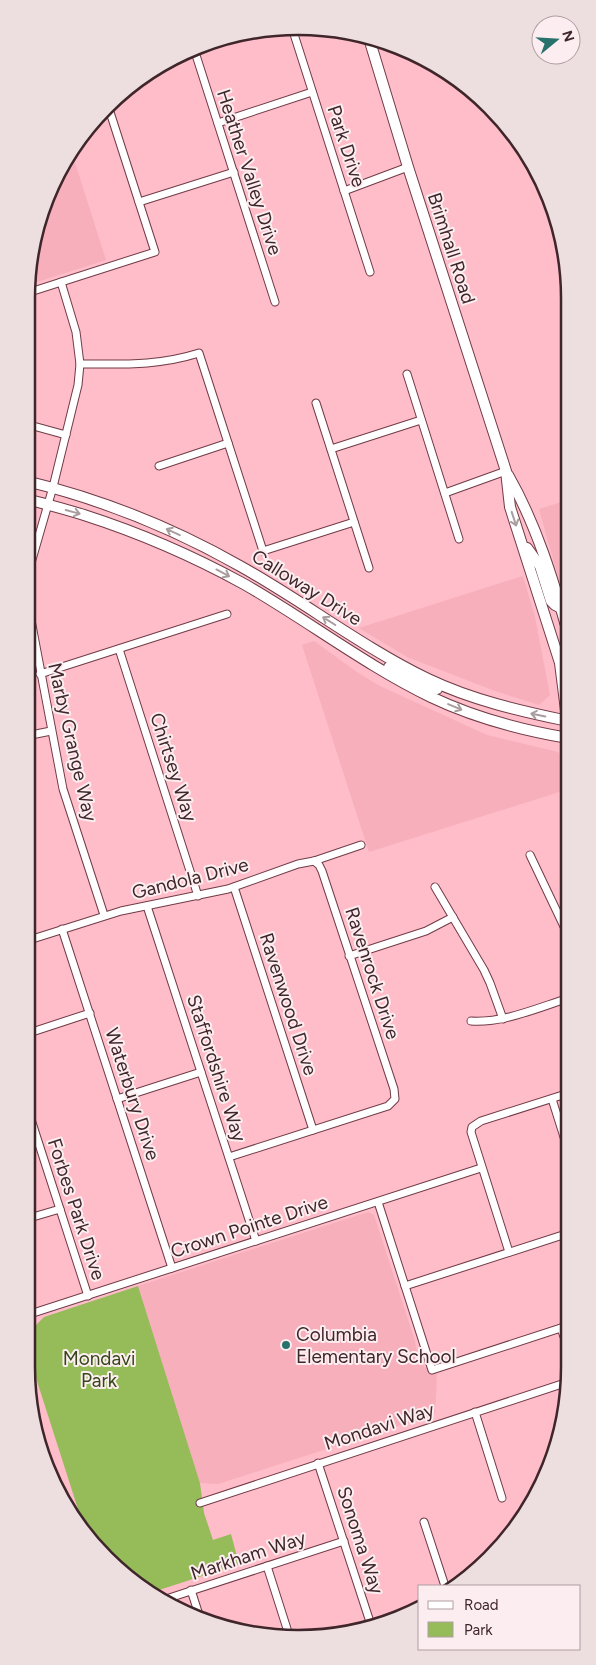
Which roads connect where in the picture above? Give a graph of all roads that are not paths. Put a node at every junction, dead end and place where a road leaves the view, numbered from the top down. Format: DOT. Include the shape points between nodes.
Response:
graph roads {
  1 [pos="293,35"];
  2 [pos="371,46"];
  3 [pos="196,55"];
  4 [pos="312,92"];
  5 [pos="110,114"];
  6 [pos="218,123"];
  7 [pos="408,167"];
  8 [pos="234,172"];
  9 [pos="344,191"];
  10 [pos="139,202"];
  11 [pos="370,272"];
  12 [pos="61,282"];
  13 [pos="35,290"];
  14 [pos="275,302"];
  15 [pos="80,364"];
  16 [pos="407,374"];
  17 [pos="316,403"];
  18 [pos="421,420"];
  19 [pos="35,426"];
  20 [pos="66,435"];
  21 [pos="228,444"];
  22 [pos="331,449"];
  23 [pos="159,466"];
  24 [pos="506,471"];
  25 [pos="35,483"];
  26 [pos="53,487"];
  27 [pos="445,493"];
  28 [pos="35,502"];
  29 [pos="47,505"];
  30 [pos="354,522"];
  31 [pos="460,539"];
  32 [pos="521,542"];
  33 [pos="35,544"];
  34 [pos="369,568"];
  35 [pos="561,608"];
  36 [pos="227,614"];
  37 [pos="330,638"];
  38 [pos="35,645"];
  39 [pos="119,649"];
  40 [pos="385,656"];
  41 [pos="375,666"];
  42 [pos="561,670"];
  43 [pos="40,674"];
  44 [pos="448,687"];
  45 [pos="561,720"];
  46 [pos="52,731"];
  47 [pos="35,734"];
  48 [pos="561,737"];
  49 [pos="362,845"];
  50 [pos="530,855"];
  51 [pos="314,861"];
  52 [pos="435,886"];
  53 [pos="234,887"];
  54 [pos="198,896"];
  55 [pos="147,906"];
  56 [pos="104,915"];
  57 [pos="453,917"];
  58 [pos="561,920"];
  59 [pos="62,929"];
  60 [pos="35,938"];
  61 [pos="349,956"];
  62 [pos="561,1001"];
  63 [pos="90,1013"];
  64 [pos="503,1019"];
  65 [pos="471,1021"];
  66 [pos="35,1031"];
  67 [pos="201,1072"];
  68 [pos="561,1096"];
  69 [pos="117,1099"];
  70 [pos="552,1099"];
  71 [pos="561,1128"];
  72 [pos="313,1130"];
  73 [pos="35,1140"];
  74 [pos="229,1157"];
  75 [pos="482,1168"];
  76 [pos="378,1202"];
  77 [pos="60,1208"];
  78 [pos="35,1217"];
  79 [pos="561,1235"];
  80 [pos="256,1241"];
  81 [pos="509,1252"];
  82 [pos="172,1268"];
  83 [pos="405,1286"];
  84 [pos="88,1296"];
  85 [pos="35,1313"];
  86 [pos="561,1328"];
  87 [pos="560,1385"];
  88 [pos="474,1412"];
  89 [pos="318,1463"];
  90 [pos="502,1498"];
  91 [pos="200,1503"];
  92 [pos="424,1522"];
  93 [pos="344,1541"];
  94 [pos="267,1566"];
  95 [pos="445,1585"];
  96 [pos="192,1590"];
  97 [pos="171,1597"];
  98 [pos="198,1610"];
  99 [pos="369,1620"];
  100 [pos="287,1629"];
  1 -- 4 [label="street, Park Drive"];
  2 -- 7 [label="main road, Brimhall Road"];
  3 -- 6 [label="street, Heather Valley Drive"];
  4 -- 6 [label="street"];
  4 -- 9 [label="street, Park Drive"];
  5 -- 10 [label="street"];
  6 -- 8 [label="street, Heather Valley Drive"];
  7 -- 9 [label="street"];
  7 -- 24 [label="main road, Brimhall Road"];
  8 -- 10 [label="street"];
  8 -- 14 [label="street, Heather Valley Drive"];
  9 -- 11 [label="street, Park Drive"];
  10 -- 12 [label="street" via="155,252"];
  12 -- 13 [label="street"];
  12 -- 15 [label="street, Marby Grange Way" via="76,332"];
  15 -- 20 [label="street, Marby Grange Way"];
  15 -- 21 [label="street" via="155,364 199,353"];
  16 -- 18 [label="street"];
  17 -- 22 [label="street"];
  18 -- 22 [label="street"];
  18 -- 27 [label="street"];
  19 -- 20 [label="street"];
  20 -- 26 [label="street, Marby Grange Way"];
  21 -- 23 [label="street"];
  21 -- 30 [label="street" via="263,551"];
  22 -- 30 [label="street"];
  24 -- 27 [label="street"];
  24 -- 32 [label="main road, Brimhall Road, one-way" via="510,507"];
  24 -- 35 [label="main road, Brimhall Road" via="523,502"];
  25 -- 26 [label="main road, Calloway Drive"];
  26 -- 29 [label="street, Marby Grange Way"];
  40 -- 26 [label="main road, Calloway Drive, one-way" via="215,552 137,516"];
  27 -- 31 [label="street"];
  28 -- 29 [label="main road, Calloway Drive"];
  29 -- 33 [label="street, Marby Grange Way"];
  29 -- 37 [label="main road, Calloway Drive, one-way" via="124,529 193,558 246,585"];
  30 -- 34 [label="street"];
  32 -- 35 [label="main road" via="540,566 551,601"];
  32 -- 42 [label="main road, Brimhall Road"];
  36 -- 39 [label="street"];
  37 -- 40 [label="main road" via="342,637 371,654"];
  37 -- 41 [label="main road, Calloway Drive"];
  38 -- 43 [label="street, Marby Grange Way"];
  39 -- 43 [label="street"];
  39 -- 54 [label="street, Chirtsey Way"];
  40 -- 44 [label="main road, Calloway Drive"];
  41 -- 44 [label="main road" via="389,667 435,689"];
  41 -- 48 [label="main road, Calloway Drive, one-way" via="464,711"];
  43 -- 46 [label="street, Marby Grange Way"];
  45 -- 44 [label="main road, Calloway Drive, one-way" via="508,708"];
  46 -- 47 [label="street"];
  46 -- 56 [label="street, Marby Grange Way" via="64,789"];
  49 -- 51 [label="street, Gandola Drive"];
  50 -- 58 [label="street"];
  51 -- 53 [label="street, Gandola Drive"];
  51 -- 61 [label="street, Ravenrock Drive" via="320,865"];
  52 -- 57 [label="street"];
  53 -- 54 [label="street, Gandola Drive"];
  53 -- 72 [label="street, Ravenwood Drive"];
  54 -- 55 [label="street, Gandola Drive"];
  55 -- 56 [label="street, Gandola Drive"];
  55 -- 67 [label="street, Staffordshire Way"];
  56 -- 59 [label="street, Gandola Drive"];
  57 -- 61 [label="street" via="426,931"];
  57 -- 64 [label="street" via="487,976"];
  59 -- 60 [label="street, Gandola Drive"];
  59 -- 63 [label="street, Waterbury Drive"];
  61 -- 72 [label="street, Ravenrock Drive" via="395,1099 388,1106"];
  62 -- 64 [label="street"];
  63 -- 66 [label="street"];
  63 -- 69 [label="street, Waterbury Drive"];
  64 -- 65 [label="street"];
  67 -- 69 [label="street"];
  67 -- 74 [label="street, Staffordshire Way"];
  68 -- 70 [label="street"];
  69 -- 82 [label="street, Waterbury Drive"];
  70 -- 71 [label="street"];
  70 -- 75 [label="street" via="481,1121 472,1127"];
  72 -- 74 [label="street"];
  73 -- 77 [label="street, Forbes Park Drive"];
  74 -- 80 [label="street, Staffordshire Way"];
  75 -- 76 [label="street, Crown Pointe Drive"];
  75 -- 81 [label="street"];
  76 -- 80 [label="street, Crown Pointe Drive"];
  76 -- 83 [label="street"];
  77 -- 78 [label="street"];
  77 -- 84 [label="street, Forbes Park Drive"];
  79 -- 81 [label="street"];
  80 -- 82 [label="street, Crown Pointe Drive"];
  81 -- 83 [label="street"];
  82 -- 84 [label="street, Crown Pointe Drive"];
  83 -- 86 [label="street" via="432,1370"];
  84 -- 85 [label="street, Crown Pointe Drive"];
  87 -- 88 [label="street, Mondavi Way"];
  88 -- 89 [label="street, Mondavi Way"];
  88 -- 90 [label="street"];
  89 -- 91 [label="street, Mondavi Way"];
  89 -- 93 [label="street, Sonoma Way"];
  92 -- 95 [label="street"];
  93 -- 94 [label="street, Markham Way"];
  93 -- 99 [label="street, Sonoma Way"];
  94 -- 96 [label="street, Markham Way"];
  94 -- 100 [label="street"];
  96 -- 97 [label="street, Markham Way"];
  96 -- 98 [label="street"];
}
